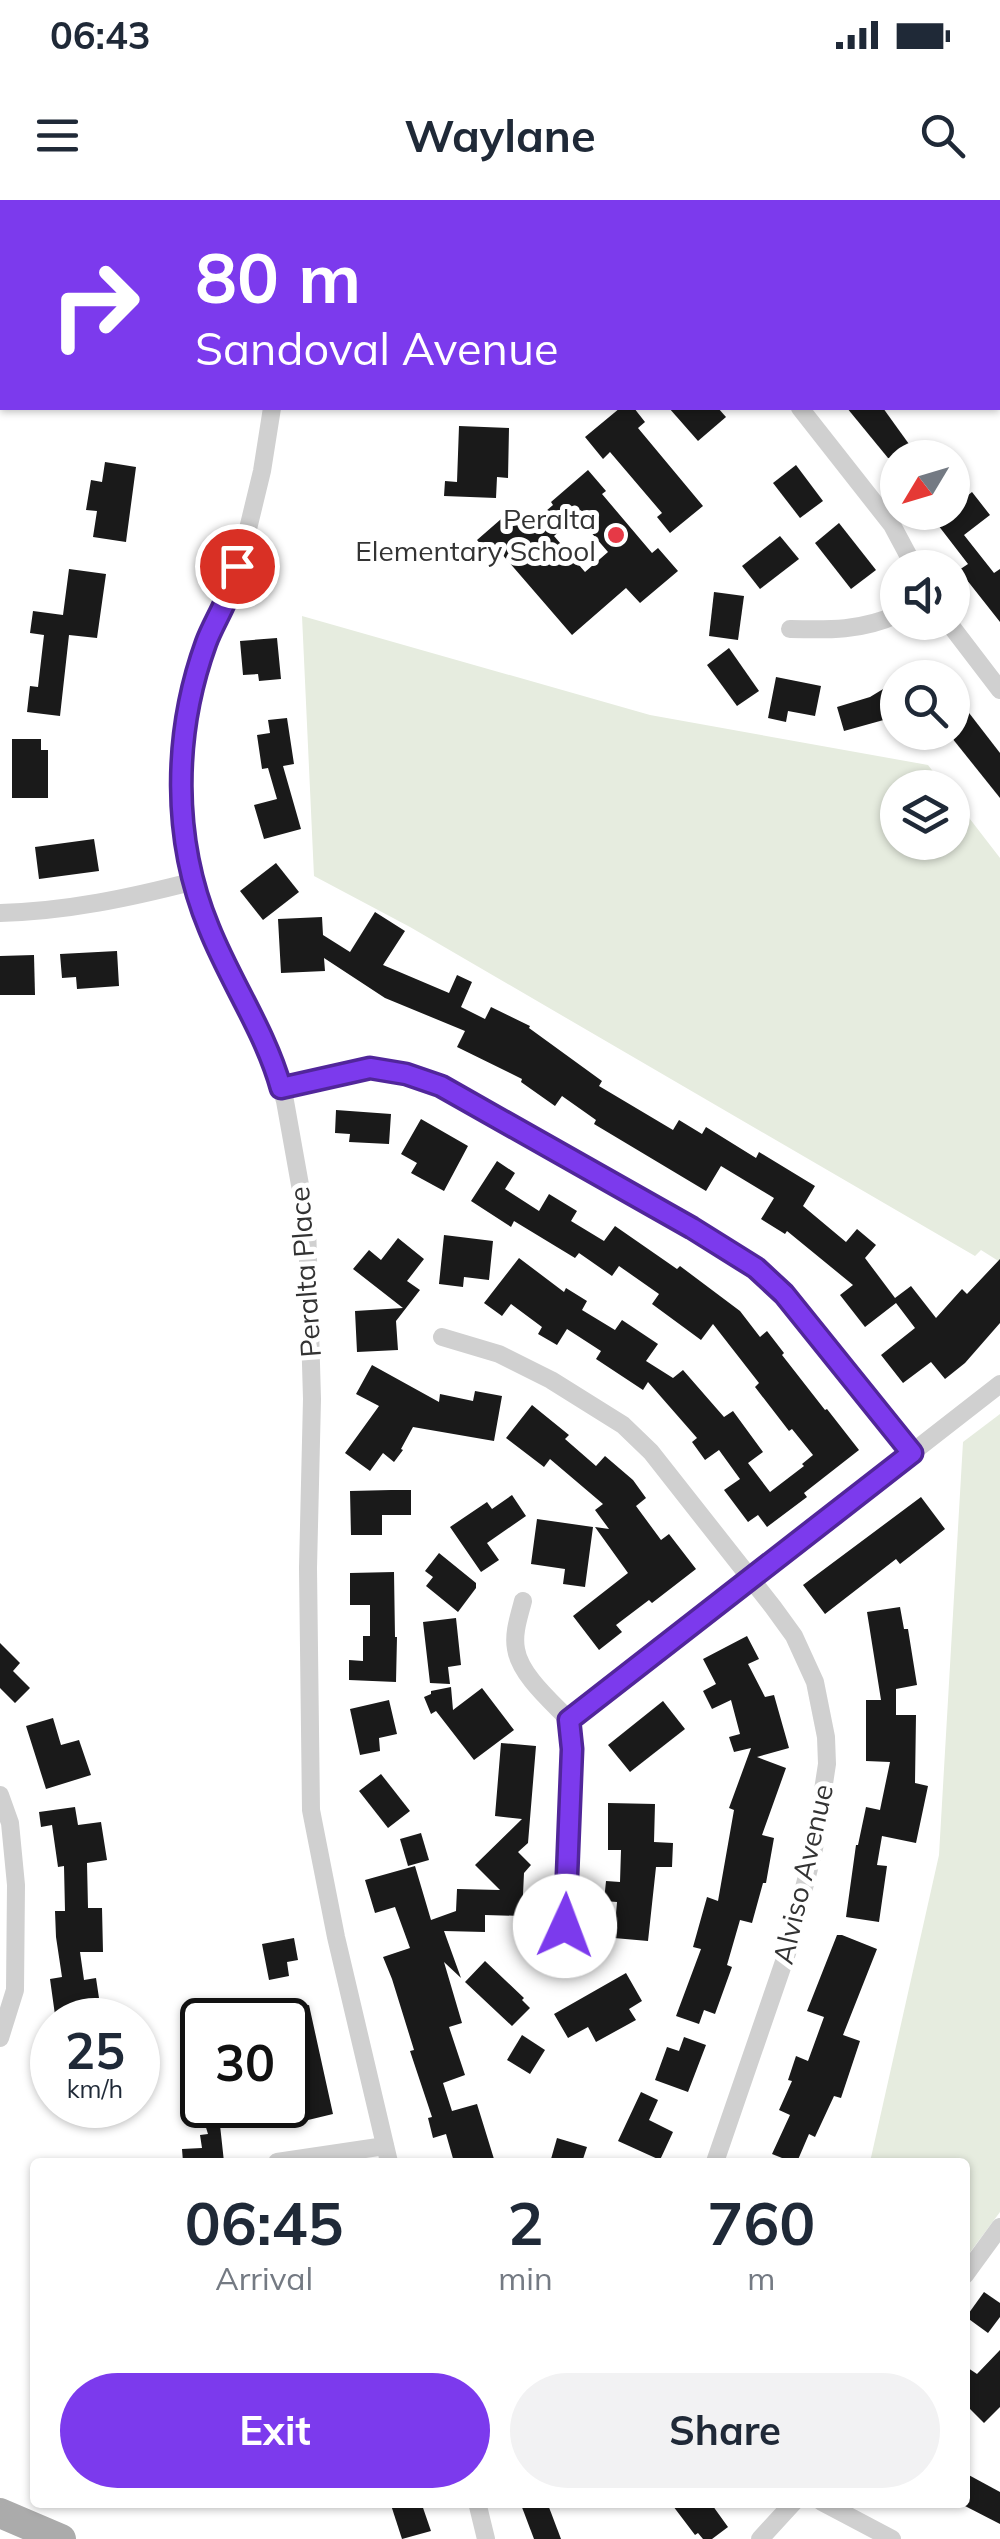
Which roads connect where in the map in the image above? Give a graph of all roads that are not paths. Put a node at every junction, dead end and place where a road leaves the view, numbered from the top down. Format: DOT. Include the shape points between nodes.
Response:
graph roads {
  1 [pos="272,410"];
  2 [pos="802,410"];
  3 [pos="905,550"];
  4 [pos="880,622"];
  5 [pos="790,628"];
  6 [pos="962,640"];
  7 [pos="1000,690"];
  8 [pos="195,881"];
  9 [pos="0,913"];
  10 [pos="281,1088"];
  11 [pos="442,1337"];
  12 [pos="1000,1384"];
  13 [pos="912,1453"];
  14 [pos="751,1578"];
  15 [pos="522,1601"];
  16 [pos="569,1720"];
  17 [pos="0,1794"];
  18 [pos="564,1961"];
  19 [pos="0,2038"];
  20 [pos="387,2154"];
  21 [pos="332,2158"];
  22 [pos="716,2158"];
  23 [pos="1000,2226"];
  24 [pos="970,2268"];
  25 [pos="478,2508"];
  26 [pos="788,2508"];
  27 [pos="833,2508"];
  28 [pos="0,2513"];
  29 [pos="62,2539"];
  30 [pos="486,2539"];
  31 [pos="760,2539"];
  32 [pos="892,2539"];
  1 -- 8 [label="street, Peralta Place" via="247,533 188,711 180,788"];
  2 -- 3 [label="street"];
  4 -- 5 [label="street"];
  6 -- 7 [label="street"];
  8 -- 9 [label="street" via="50,912"];
  8 -- 10 [label="street, Peralta Place" via="206,924"];
  10 -- 13 [label="street" via="370,1068 424,1080 692,1228 784,1294"];
  10 -- 20 [label="street, Peralta Place" via="307,1224 311,1810"];
  11 -- 14 [label="street, Alviso Avenue" via="498,1354 623,1425"];
  12 -- 13 [label="street"];
  13 -- 14 [label="street"];
  14 -- 16 [label="street"];
  14 -- 22 [label="street, Alviso Avenue" via="805,1658 822,1710 827,1764 788,1950"];
  15 -- 16 [label="street" via="515,1648 520,1663"];
  16 -- 18 [label="street"];
  17 -- 19 [label="street" via="16,1884 15,1990"];
  20 -- 21 [label="street"];
  23 -- 24 [label="street"];
  25 -- 30 [label="street"];
  26 -- 31 [label="street"];
  27 -- 32 [label="street"];
  28 -- 29 [label="main road"];
}
